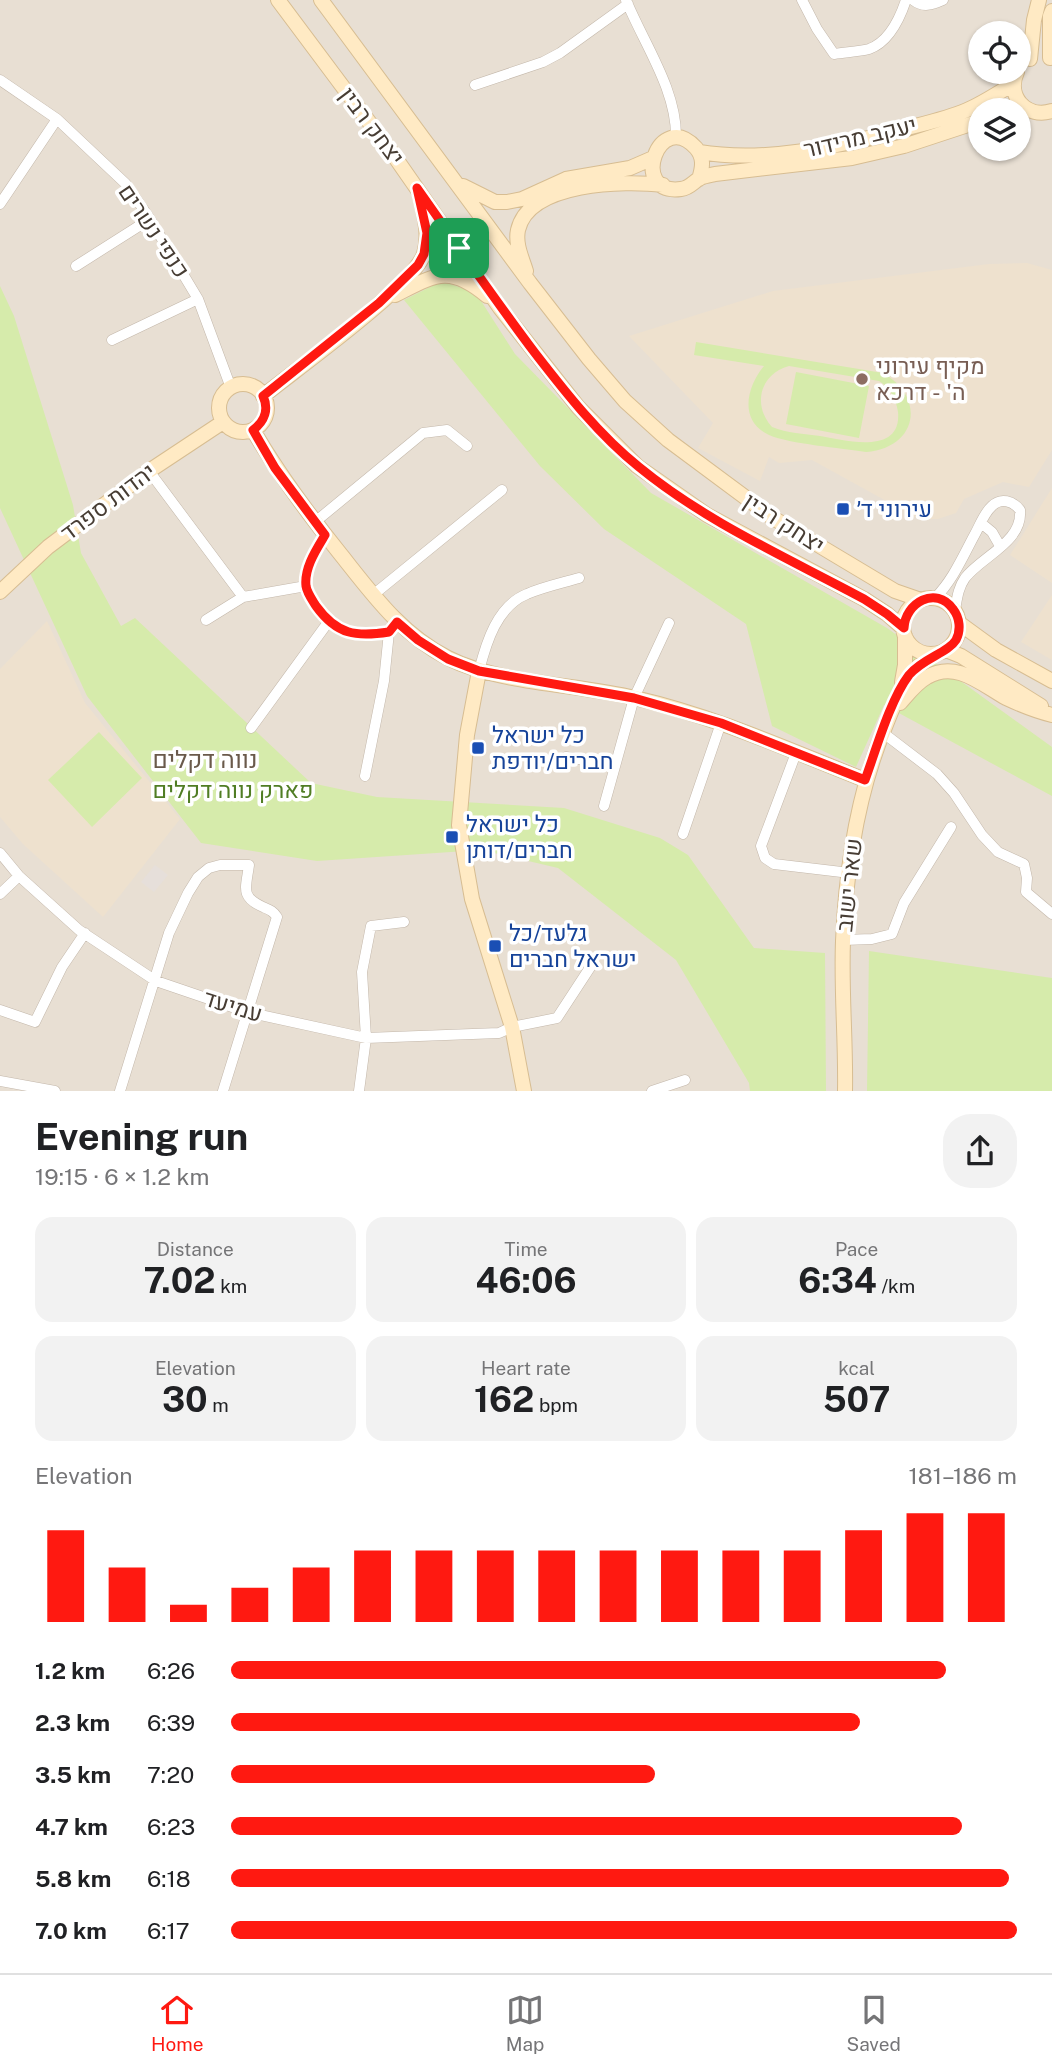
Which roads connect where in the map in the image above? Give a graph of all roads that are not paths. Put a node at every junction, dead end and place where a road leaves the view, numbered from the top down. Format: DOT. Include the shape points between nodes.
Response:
graph roads {
  1 [pos="278,0"];
  2 [pos="321,0"];
  3 [pos="802,0"];
  4 [pos="905,0"];
  5 [pos="913,0"];
  6 [pos="943,0"];
  7 [pos="1039,0"];
  8 [pos="627,2"];
  9 [pos="1052,10"];
  10 [pos="1031,31"];
  11 [pos="1051,59"];
  12 [pos="1031,67"];
  13 [pos="0,80"];
  14 [pos="1002,84"];
  15 [pos="475,85"];
  16 [pos="1031,111"];
  17 [pos="1050,114"];
  18 [pos="57,119"];
  19 [pos="968,125"];
  20 [pos="676,138"];
  21 [pos="699,152"];
  22 [pos="653,158"];
  23 [pos="699,178"];
  24 [pos="454,180"];
  25 [pos="663,185"];
  26 [pos="417,188"];
  27 [pos="0,204"];
  28 [pos="150,219"];
  29 [pos="76,266"];
  30 [pos="530,283"];
  31 [pos="198,299"];
  32 [pos="379,303"];
  33 [pos="500,308"];
  34 [pos="112,340"];
  35 [pos="231,387"];
  36 [pos="263,396"];
  37 [pos="223,422"];
  38 [pos="253,430"];
  39 [pos="467,446"];
  40 [pos="149,471"];
  41 [pos="502,490"];
  42 [pos="315,522"];
  43 [pos="981,523"];
  44 [pos="325,535"];
  45 [pos="1000,547"];
  46 [pos="579,578"];
  47 [pos="306,586"];
  48 [pos="0,592"];
  49 [pos="373,595"];
  50 [pos="243,597"];
  51 [pos="928,599"];
  52 [pos="957,617"];
  53 [pos="206,620"];
  54 [pos="328,621"];
  55 [pos="669,623"];
  56 [pos="393,627"];
  57 [pos="904,631"];
  58 [pos="941,652"];
  59 [pos="479,671"];
  60 [pos="1052,681"];
  61 [pos="902,687"];
  62 [pos="634,698"];
  63 [pos="1052,714"];
  64 [pos="890,715"];
  65 [pos="721,723"];
  66 [pos="251,728"];
  67 [pos="882,733"];
  68 [pos="796,753"];
  69 [pos="566,757"];
  70 [pos="615,765"];
  71 [pos="365,776"];
  72 [pos="865,780"];
  73 [pos="604,806"];
  74 [pos="951,827"];
  75 [pos="683,834"];
  76 [pos="0,853"];
  77 [pos="850,873"];
  78 [pos="19,876"];
  79 [pos="0,894"];
  80 [pos="1052,914"];
  81 [pos="404,922"];
  82 [pos="85,933"];
  83 [pos="843,940"];
  84 [pos="591,966"];
  85 [pos="156,981"];
  86 [pos="0,1010"];
  87 [pos="247,1012"];
  88 [pos="512,1027"];
  89 [pos="366,1038"];
  90 [pos="685,1080"];
  91 [pos="0,1081"];
  92 [pos="55,1091"];
  93 [pos="120,1091"];
  94 [pos="223,1091"];
  95 [pos="359,1091"];
  96 [pos="524,1091"];
  97 [pos="652,1091"];
  98 [pos="845,1091"];
  1 -- 26 [label="street, יצחק רבין"];
  2 -- 24 [label="street, יצחק רבין"];
  3 -- 4 [label="street" via="834,54 870,48 880,41 900,18"];
  5 -- 6 [label="street" via="931,5"];
  7 -- 10 [label="street"];
  8 -- 15 [label="street" via="560,53"];
  8 -- 20 [label="street" via="674,112"];
  9 -- 11 [label="street"];
  11 -- 12 [label="street"];
  13 -- 18 [label="street, כנפי נשרים"];
  14 -- 21 [label="street, יעקב מרידור" via="964,111 832,146 793,153 724,156"];
  16 -- 17 [label="street"];
  18 -- 27 [label="street"];
  18 -- 28 [label="street, כנפי נשרים" via="126,184"];
  19 -- 23 [label="street, יעקב מרידור" via="848,159"];
  20 -- 21 [label="street"];
  20 -- 22 [label="street" via="659,147"];
  21 -- 23 [label="street"];
  22 -- 24 [label="street" via="630,168 566,179 507,202 480,196"];
  22 -- 25 [label="street" via="653,173"];
  23 -- 25 [label="street" via="678,190"];
  24 -- 30 [label="street, יצחק רבין"];
  25 -- 30 [label="street" via="628,182 580,187 532,208 517,232"];
  26 -- 32 [label="street" via="427,233 424,254 407,278"];
  26 -- 33 [label="street, יצחק רבין"];
  28 -- 29 [label="street"];
  28 -- 31 [label="street, כנפי נשרים"];
  30 -- 51 [label="street, יצחק רבין" via="625,401 668,440 773,518 895,591"];
  31 -- 34 [label="street"];
  31 -- 35 [label="street, כנפי נשרים"];
  32 -- 33 [label="street" via="433,276 453,275"];
  32 -- 36 [label="street"];
  33 -- 57 [label="street, יצחק רבין" via="578,407 638,466 707,515 864,599"];
  35 -- 36 [label="street" via="245,385"];
  35 -- 37 [label="street" via="219,403"];
  36 -- 38 [label="street" via="265,415"];
  37 -- 38 [label="street" via="237,431"];
  37 -- 40 [label="street, יהדות ספרד"];
  38 -- 42 [label="street"];
  39 -- 42 [label="street" via="447,430 423,433"];
  40 -- 48 [label="street, יהדות ספרד" via="48,547"];
  40 -- 50 [label="street"];
  41 -- 49 [label="street"];
  42 -- 44 [label="street"];
  43 -- 45 [label="street"];
  43 -- 45 [label="street" via="997,502 1017,506 1019,524"];
  43 -- 51 [label="street" via="956,570"];
  44 -- 47 [label="street" via="310,561"];
  44 -- 49 [label="street"];
  45 -- 52 [label="street" via="964,580"];
  46 -- 59 [label="street" via="524,595 502,614 487,640"];
  47 -- 50 [label="street"];
  47 -- 54 [label="street"];
  49 -- 56 [label="street"];
  50 -- 53 [label="street"];
  51 -- 52 [label="street" via="946,602"];
  51 -- 57 [label="street" via="906,614"];
  52 -- 58 [label="street" via="958,635"];
  52 -- 60 [label="street" via="996,650"];
  54 -- 56 [label="street" via="364,636"];
  54 -- 66 [label="street"];
  55 -- 62 [label="street"];
  56 -- 59 [label="street"];
  56 -- 71 [label="street"];
  57 -- 58 [label="street" via="920,652"];
  57 -- 61 [label="street, שאר ישוב"];
  58 -- 61 [label="street, שאר ישוב" via="919,665"];
  58 -- 63 [label="street" via="961,656"];
  59 -- 62 [label="street"];
  59 -- 88 [label="street" via="467,735 459,825 472,899"];
  61 -- 64 [label="street, שאר ישוב"];
  62 -- 65 [label="street"];
  62 -- 70 [label="street"];
  63 -- 64 [label="street" via="1019,704 962,672 947,670 924,678"];
  64 -- 67 [label="street, שאר ישוב"];
  65 -- 68 [label="street"];
  65 -- 75 [label="street"];
  67 -- 72 [label="street, שאר ישוב"];
  67 -- 80 [label="street" via="937,774 998,852 1024,864 1026,892"];
  68 -- 72 [label="street"];
  68 -- 77 [label="street" via="761,846 765,858"];
  69 -- 70 [label="street"];
  70 -- 73 [label="street"];
  72 -- 77 [label="street, שאר ישוב"];
  74 -- 83 [label="street" via="904,903 892,934"];
  76 -- 78 [label="street, עמיעד"];
  77 -- 83 [label="street, שאר ישוב"];
  78 -- 79 [label="street"];
  78 -- 82 [label="street, עמיעד"];
  81 -- 89 [label="street" via="371,926 362,972"];
  82 -- 85 [label="street, עמיעד"];
  82 -- 86 [label="street" via="34,1022"];
  83 -- 98 [label="street, שאר ישוב"];
  84 -- 88 [label="street, עמיעד" via="556,1018"];
  85 -- 87 [label="street, עמיעד"];
  85 -- 87 [label="street" via="169,933 198,877 220,865 248,865 246,895 277,917"];
  85 -- 93 [label="street"];
  87 -- 89 [label="street, עמיעד"];
  87 -- 94 [label="street"];
  88 -- 89 [label="street, עמיעד" via="499,1033"];
  88 -- 96 [label="street"];
  89 -- 95 [label="street"];
  90 -- 97 [label="street"];
  91 -- 92 [label="street"];
}
